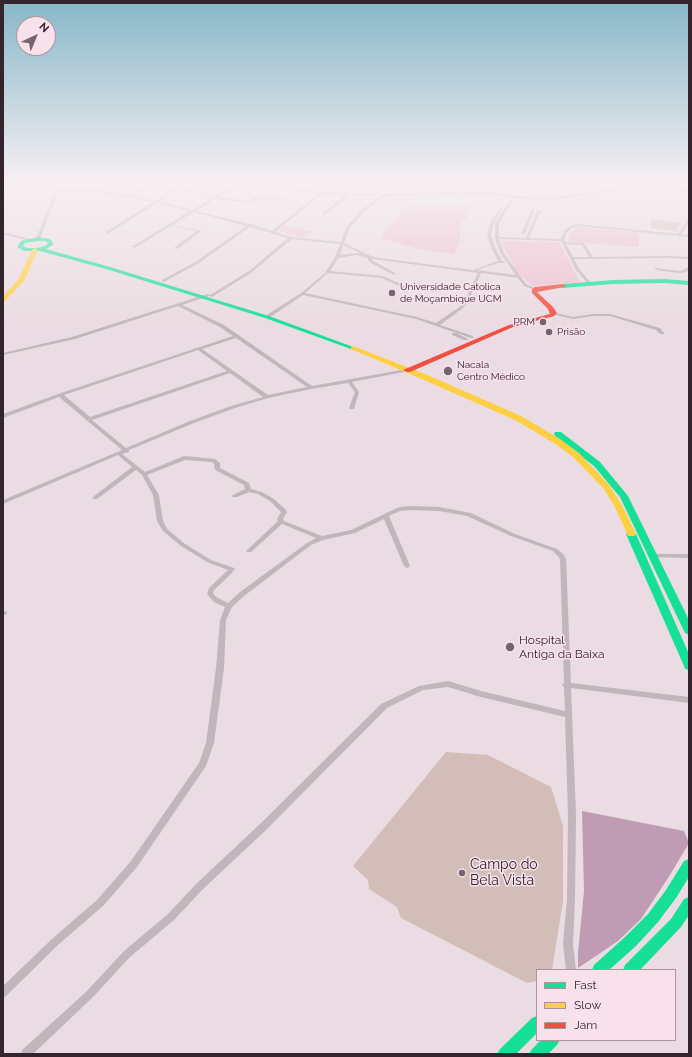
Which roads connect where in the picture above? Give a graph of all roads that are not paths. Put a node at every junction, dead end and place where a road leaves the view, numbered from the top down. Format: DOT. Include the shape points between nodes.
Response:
graph roads {
  1 [pos="35,230"];
  2 [pos="111,230"];
  3 [pos="161,230"];
  4 [pos="197,230"];
  5 [pos="243,230"];
  6 [pos="268,230"];
  7 [pos="347,230"];
  8 [pos="490,230"];
  9 [pos="498,230"];
  10 [pos="525,230"];
  11 [pos="530,230"];
  12 [pos="566,230"];
  13 [pos="626,230"];
  14 [pos="682,230"];
  15 [pos="273,232"];
  16 [pos="107,233"];
  17 [pos="523,234"];
  18 [pos="3,235"];
  19 [pos="679,235"];
  20 [pos="689,236"];
  21 [pos="291,238"];
  22 [pos="497,238"];
  23 [pos="528,239"];
  24 [pos="30,240"];
  25 [pos="563,241"];
  26 [pos="341,243"];
  27 [pos="51,244"];
  28 [pos="134,246"];
  29 [pos="176,248"];
  30 [pos="37,250"];
  31 [pos="337,257"];
  32 [pos="370,257"];
  33 [pos="591,257"];
  34 [pos="572,258"];
  35 [pos="689,258"];
  36 [pos="501,262"];
  37 [pos="508,262"];
  38 [pos="110,267"];
  39 [pos="689,268"];
  40 [pos="472,271"];
  41 [pos="327,272"];
  42 [pos="480,272"];
  43 [pos="394,274"];
  44 [pos="520,278"];
  45 [pos="163,281"];
  46 [pos="589,283"];
  47 [pos="689,283"];
  48 [pos="535,288"];
  49 [pos="409,289"];
  50 [pos="300,295"];
  51 [pos="207,296"];
  52 [pos="3,300"];
  53 [pos="178,305"];
  54 [pos="552,310"];
  55 [pos="269,316"];
  56 [pos="438,324"];
  57 [pos="662,333"];
  58 [pos="237,336"];
  59 [pos="468,338"];
  60 [pos="199,349"];
  61 [pos="3,354"];
  62 [pos="405,368"];
  63 [pos="230,371"];
  64 [pos="349,381"];
  65 [pos="311,388"];
  66 [pos="60,395"];
  67 [pos="267,397"];
  68 [pos="352,408"];
  69 [pos="3,416"];
  70 [pos="89,419"];
  71 [pos="127,451"];
  72 [pos="119,454"];
  73 [pos="136,467"];
  74 [pos="144,474"];
  75 [pos="248,490"];
  76 [pos="235,496"];
  77 [pos="95,498"];
  78 [pos="3,502"];
  79 [pos="386,516"];
  80 [pos="282,522"];
  81 [pos="321,538"];
  82 [pos="249,551"];
  83 [pos="653,556"];
  84 [pos="689,556"];
  85 [pos="407,566"];
  86 [pos="228,606"];
  87 [pos="689,631"];
  88 [pos="689,666"];
  89 [pos="566,685"];
  90 [pos="689,700"];
  91 [pos="568,715"];
  92 [pos="689,865"];
  93 [pos="689,904"];
  94 [pos="571,969"];
  95 [pos="599,969"];
  96 [pos="631,969"];
  97 [pos="3,993"];
  98 [pos="536,1024"];
  99 [pos="551,1041"];
  100 [pos="26,1054"];
  101 [pos="505,1054"];
  102 [pos="537,1054"];
  1 -- 24 [label="street"];
  2 -- 16 [label="street"];
  3 -- 28 [label="street"];
  4 -- 29 [label="street" via="200,231"];
  5 -- 45 [label="street" via="198,262"];
  6 -- 15 [label="street"];
  7 -- 26 [label="street"];
  8 -- 36 [label="street" via="489,235 493,248"];
  9 -- 22 [label="street"];
  10 -- 17 [label="street"];
  11 -- 23 [label="street"];
  12 -- 25 [label="street"];
  13 -- 19 [label="street"];
  14 -- 19 [label="street"];
  15 -- 21 [label="street"];
  18 -- 24 [label="street"];
  18 -- 24 [label="street"];
  19 -- 20 [label="street"];
  21 -- 26 [label="street"];
  21 -- 51 [label="street" via="250,272"];
  22 -- 23 [label="street"];
  22 -- 37 [label="street"];
  23 -- 25 [label="street"];
  24 -- 27 [label="main road" via="48,240"];
  24 -- 30 [label="main road" via="20,246"];
  25 -- 33 [label="street" via="583,244"];
  25 -- 34 [label="street"];
  26 -- 31 [label="street"];
  26 -- 32 [label="street"];
  27 -- 30 [label="main road"];
  27 -- 38 [label="main road"];
  30 -- 38 [label="main road"];
  30 -- 52 [label="main road" via="21,280"];
  31 -- 32 [label="street" via="352,254"];
  31 -- 41 [label="street"];
  32 -- 40 [label="street"];
  32 -- 43 [label="street" via="370,261"];
  33 -- 34 [label="street"];
  33 -- 35 [label="street"];
  34 -- 46 [label="street"];
  36 -- 37 [label="street"];
  36 -- 40 [label="street"];
  37 -- 44 [label="street"];
  38 -- 45 [label="main road"];
  38 -- 51 [label="main road"];
  39 -- 39 [label="street" via="682,272 656,269 659,267"];
  40 -- 42 [label="street"];
  41 -- 49 [label="street" via="383,278"];
  41 -- 50 [label="street"];
  42 -- 44 [label="street"];
  42 -- 56 [label="street" via="462,308"];
  44 -- 48 [label="street" via="526,285"];
  45 -- 51 [label="main road"];
  46 -- 47 [label="main road"];
  46 -- 48 [label="main road"];
  48 -- 54 [label="main road" via="534,292"];
  50 -- 55 [label="street"];
  50 -- 56 [label="street"];
  50 -- 59 [label="street" via="415,320"];
  51 -- 53 [label="street"];
  51 -- 55 [label="main road"];
  53 -- 58 [label="street"];
  53 -- 61 [label="street" via="68,340"];
  54 -- 57 [label="street" via="575,318 607,315 656,328"];
  54 -- 59 [label="main road" via="503,323"];
  54 -- 62 [label="main road" via="551,315 511,326"];
  55 -- 62 [label="main road"];
  56 -- 59 [label="street"];
  58 -- 60 [label="street"];
  58 -- 65 [label="street"];
  59 -- 62 [label="main road"];
  60 -- 63 [label="street"];
  60 -- 66 [label="street"];
  62 -- 64 [label="street"];
  62 -- 83 [label="main road" via="534,420 578,448 601,468 619,490"];
  62 -- 88 [label="main road" via="530,425 571,451 597,476 607,488 626,522"];
  63 -- 67 [label="street"];
  63 -- 70 [label="street"];
  64 -- 65 [label="street"];
  64 -- 68 [label="street" via="357,392"];
  65 -- 67 [label="street"];
  66 -- 69 [label="street"];
  66 -- 70 [label="street"];
  67 -- 71 [label="street" via="199,420"];
  70 -- 71 [label="street"];
  71 -- 72 [label="street"];
  72 -- 73 [label="street"];
  72 -- 78 [label="street"];
  73 -- 74 [label="street"];
  73 -- 77 [label="street"];
  74 -- 75 [label="street" via="184,458 213,460 217,463 217,469 247,484"];
  74 -- 86 [label="street" via="156,495 160,521 165,530 182,545 209,561 232,569 211,589 210,594"];
  75 -- 76 [label="street"];
  75 -- 80 [label="street" via="260,493 283,510 280,519"];
  79 -- 81 [label="street" via="353,532"];
  79 -- 85 [label="street"];
  79 -- 89 [label="street" via="399,509 411,508 469,514 561,555"];
  80 -- 81 [label="street"];
  80 -- 82 [label="street"];
  81 -- 86 [label="street" via="300,550"];
  83 -- 84 [label="street"];
  83 -- 87 [label="main road"];
  86 -- 97 [label="street" via="223,620 220,668 210,743 203,764 134,864 100,903 56,941"];
  89 -- 90 [label="street"];
  89 -- 91 [label="street"];
  91 -- 94 [label="street" via="572,815 568,944"];
  91 -- 100 [label="street" via="448,684 422,688 384,706 171,917 124,957 90,994"];
  92 -- 95 [label="main road" via="653,918 632,941"];
  93 -- 96 [label="main road" via="676,923"];
  98 -- 101 [label="main road"];
  99 -- 102 [label="main road"];
}
